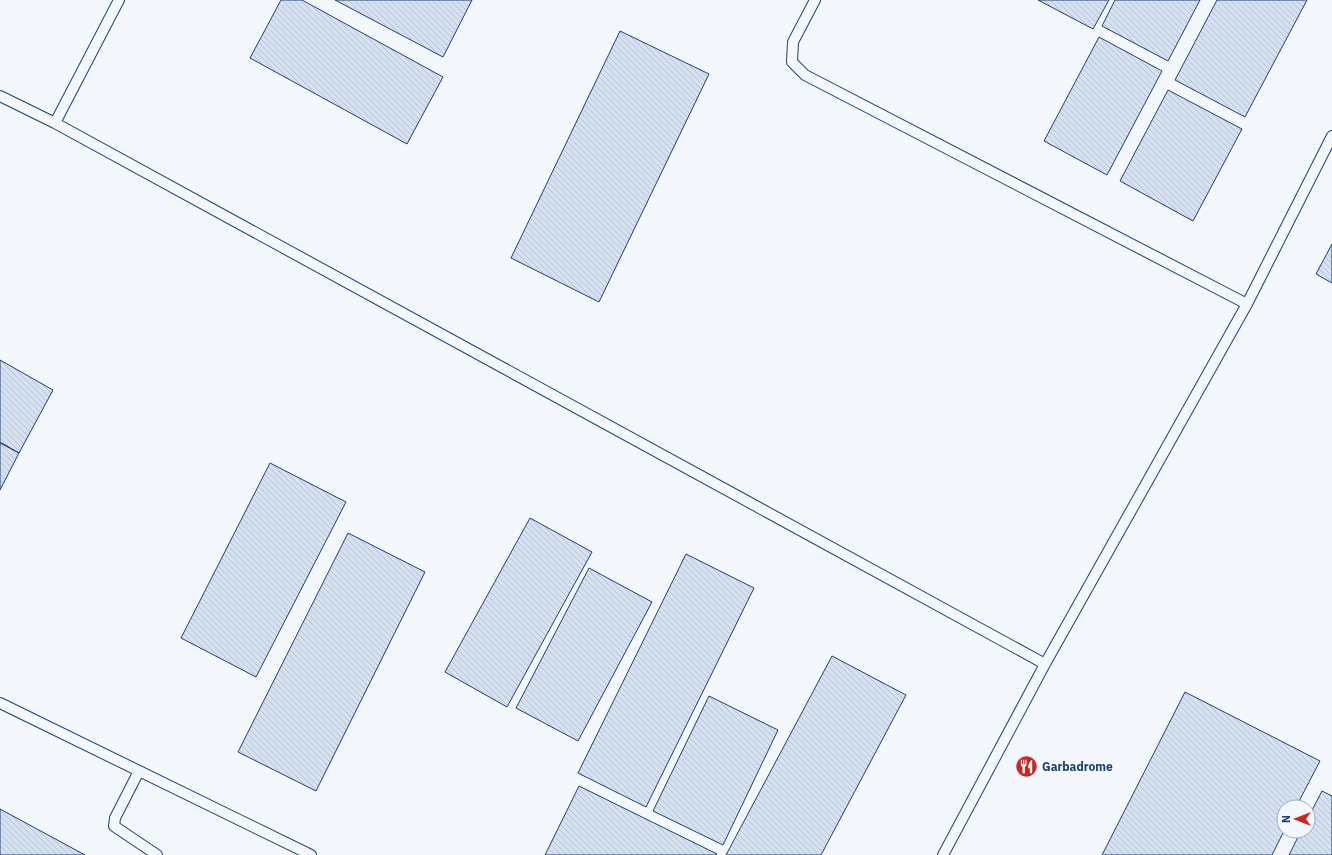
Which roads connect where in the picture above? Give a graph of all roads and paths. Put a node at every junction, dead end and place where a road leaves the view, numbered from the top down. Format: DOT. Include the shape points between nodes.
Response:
graph roads {
  1 [pos="119,0"];
  2 [pos="815,0"];
  3 [pos="0,96"];
  4 [pos="54,123"];
  5 [pos="1332,136"];
  6 [pos="1247,304"];
  7 [pos="1045,664"];
  8 [pos="0,703"];
  9 [pos="139,771"];
  10 [pos="157,855"];
  11 [pos="311,855"];
  12 [pos="944,855"];
  1 -- 4 [label="lane"];
  2 -- 6 [label="lane" via="793,42 792,62 805,75"];
  3 -- 4 [label="lane"];
  4 -- 7 [label="lane"];
  5 -- 6 [label="lane"];
  6 -- 7 [label="lane"];
  7 -- 12 [label="lane"];
  8 -- 9 [label="lane"];
  9 -- 10 [label="lane" via="115,818 114,826"];
  9 -- 11 [label="lane"];
}
